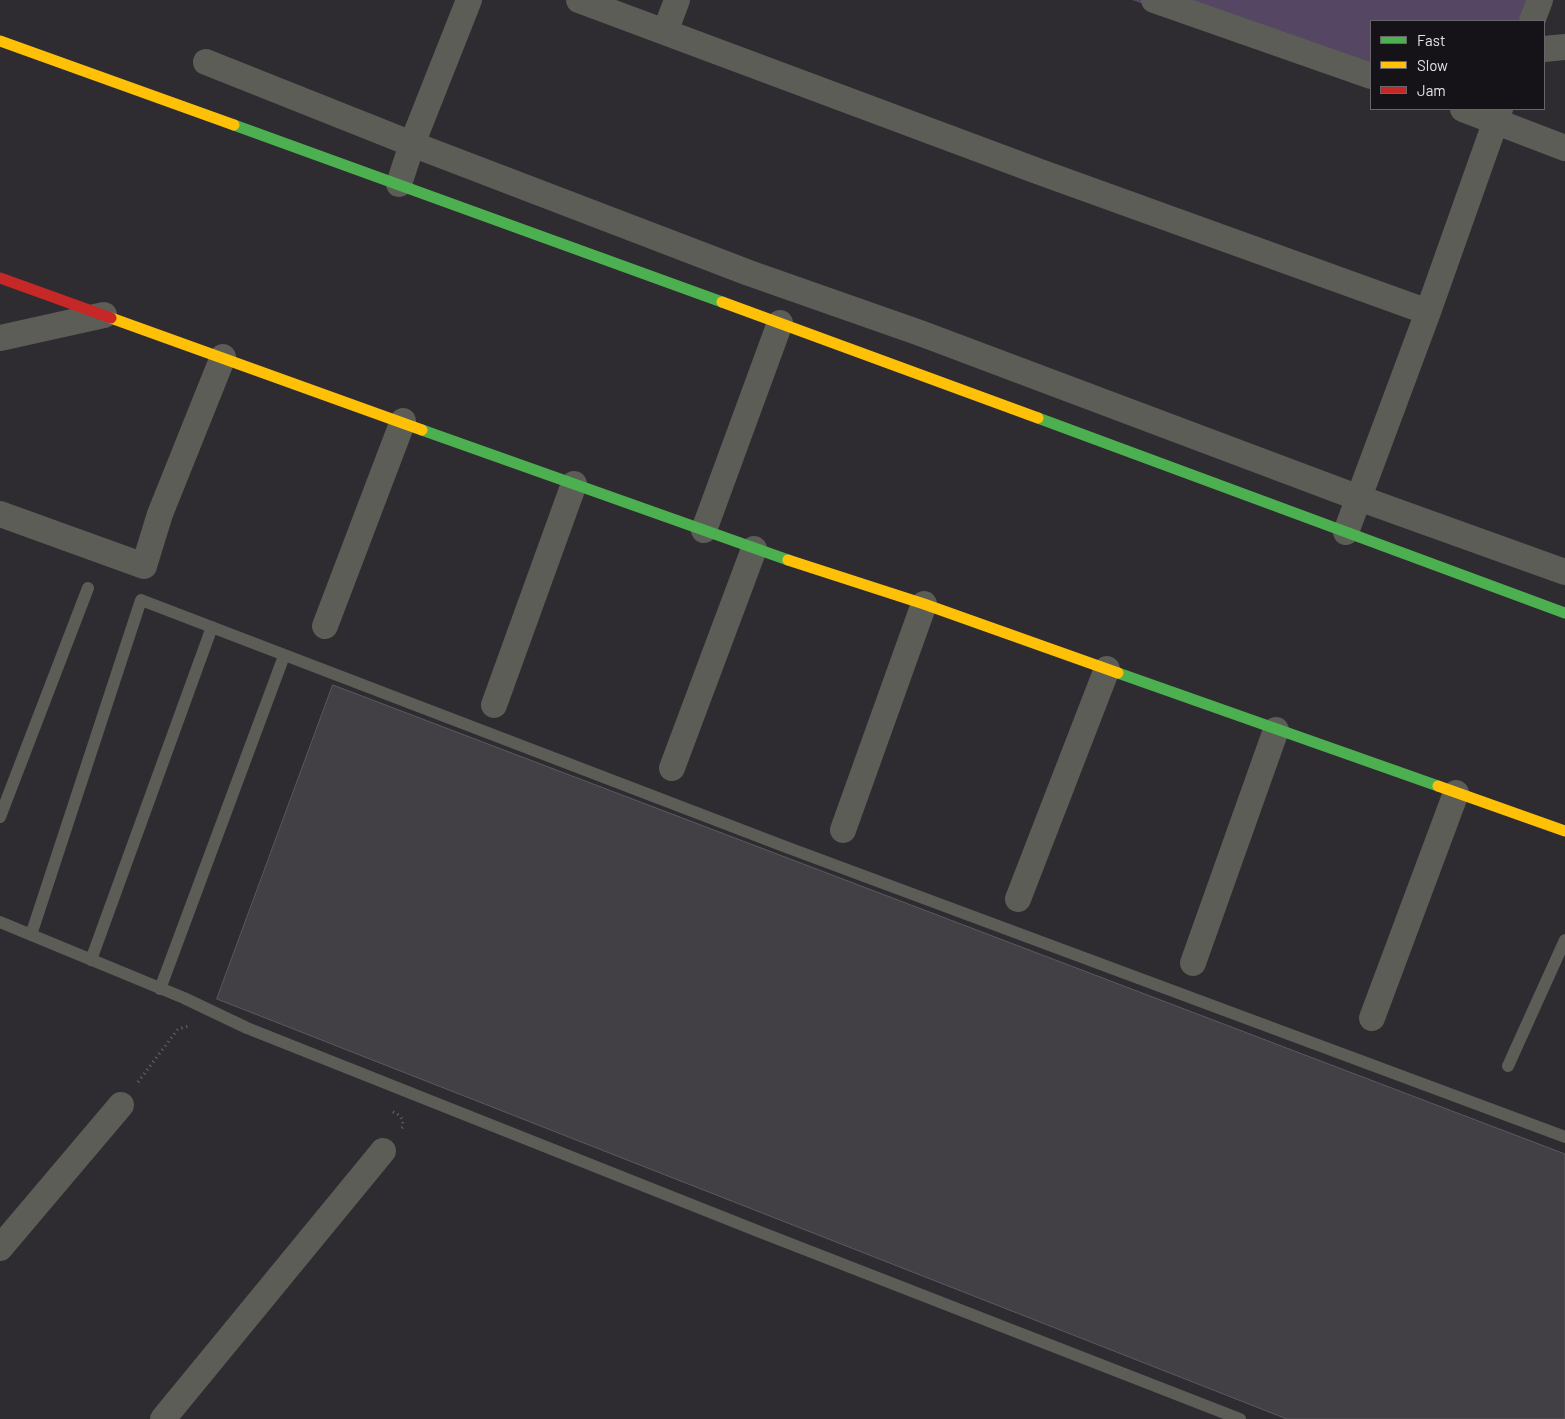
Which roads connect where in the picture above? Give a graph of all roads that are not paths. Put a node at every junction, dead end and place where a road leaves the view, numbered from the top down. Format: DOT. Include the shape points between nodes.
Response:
graph roads {
  1 [pos="469,0"];
  2 [pos="579,0"];
  3 [pos="677,0"];
  4 [pos="1154,0"];
  5 [pos="1540,0"];
  6 [pos="1532,20"];
  7 [pos="665,32"];
  8 [pos="0,41"];
  9 [pos="1565,47"];
  10 [pos="1545,49"];
  11 [pos="206,62"];
  12 [pos="1370,76"];
  13 [pos="1470,110"];
  14 [pos="1498,114"];
  15 [pos="412,144"];
  16 [pos="1565,148"];
  17 [pos="399,184"];
  18 [pos="0,278"];
  19 [pos="1428,312"];
  20 [pos="104,315"];
  21 [pos="780,323"];
  22 [pos="0,338"];
  23 [pos="223,357"];
  24 [pos="403,421"];
  25 [pos="574,484"];
  26 [pos="1359,498"];
  27 [pos="0,514"];
  28 [pos="704,530"];
  29 [pos="1346,532"];
  30 [pos="754,549"];
  31 [pos="1565,572"];
  32 [pos="88,588"];
  33 [pos="924,604"];
  34 [pos="1565,613"];
  35 [pos="325,626"];
  36 [pos="212,627"];
  37 [pos="284,656"];
  38 [pos="1107,668"];
  39 [pos="494,705"];
  40 [pos="1276,730"];
  41 [pos="672,768"];
  42 [pos="1456,793"];
  43 [pos="0,817"];
  44 [pos="843,830"];
  45 [pos="1565,832"];
  46 [pos="1018,899"];
  47 [pos="0,922"];
  48 [pos="32,935"];
  49 [pos="1565,940"];
  50 [pos="92,960"];
  51 [pos="1194,963"];
  52 [pos="160,989"];
  53 [pos="1372,1018"];
  54 [pos="1508,1066"];
  55 [pos="121,1105"];
  56 [pos="1565,1137"];
  57 [pos="383,1151"];
  58 [pos="0,1248"];
  59 [pos="162,1419"];
  60 [pos="1240,1419"];
  1 -- 15 [label="street"];
  2 -- 7 [label="street"];
  3 -- 7 [label="street"];
  4 -- 12 [label="street"];
  5 -- 6 [label="street"];
  7 -- 19 [label="street"];
  8 -- 17 [label="street"];
  9 -- 10 [label="street"];
  11 -- 15 [label="street"];
  13 -- 14 [label="street"];
  14 -- 16 [label="street"];
  14 -- 19 [label="street"];
  15 -- 17 [label="street"];
  15 -- 26 [label="street" via="749,273 920,333"];
  17 -- 21 [label="street"];
  18 -- 20 [label="street"];
  19 -- 26 [label="street"];
  20 -- 22 [label="street"];
  20 -- 23 [label="street"];
  21 -- 28 [label="street"];
  21 -- 29 [label="street"];
  23 -- 24 [label="street"];
  23 -- 27 [label="street" via="160,514 144,566"];
  24 -- 25 [label="street"];
  24 -- 35 [label="street"];
  25 -- 28 [label="street"];
  25 -- 39 [label="street"];
  26 -- 29 [label="street"];
  26 -- 31 [label="street"];
  28 -- 30 [label="street"];
  29 -- 34 [label="street"];
  30 -- 33 [label="street"];
  30 -- 41 [label="street"];
  32 -- 43 [label="lane"];
  33 -- 38 [label="street"];
  33 -- 44 [label="street"];
  36 -- 37 [label="lane"];
  36 -- 48 [label="lane" via="141,600"];
  36 -- 50 [label="lane"];
  37 -- 52 [label="lane"];
  37 -- 56 [label="lane"];
  38 -- 40 [label="street"];
  38 -- 46 [label="street"];
  40 -- 42 [label="street"];
  40 -- 51 [label="street"];
  42 -- 45 [label="street"];
  42 -- 53 [label="street"];
  47 -- 48 [label="lane"];
  48 -- 50 [label="lane"];
  49 -- 54 [label="lane"];
  50 -- 52 [label="lane"];
  52 -- 60 [label="lane" via="247,1028 754,1230"];
  55 -- 58 [label="street"];
  57 -- 59 [label="street"];
}
